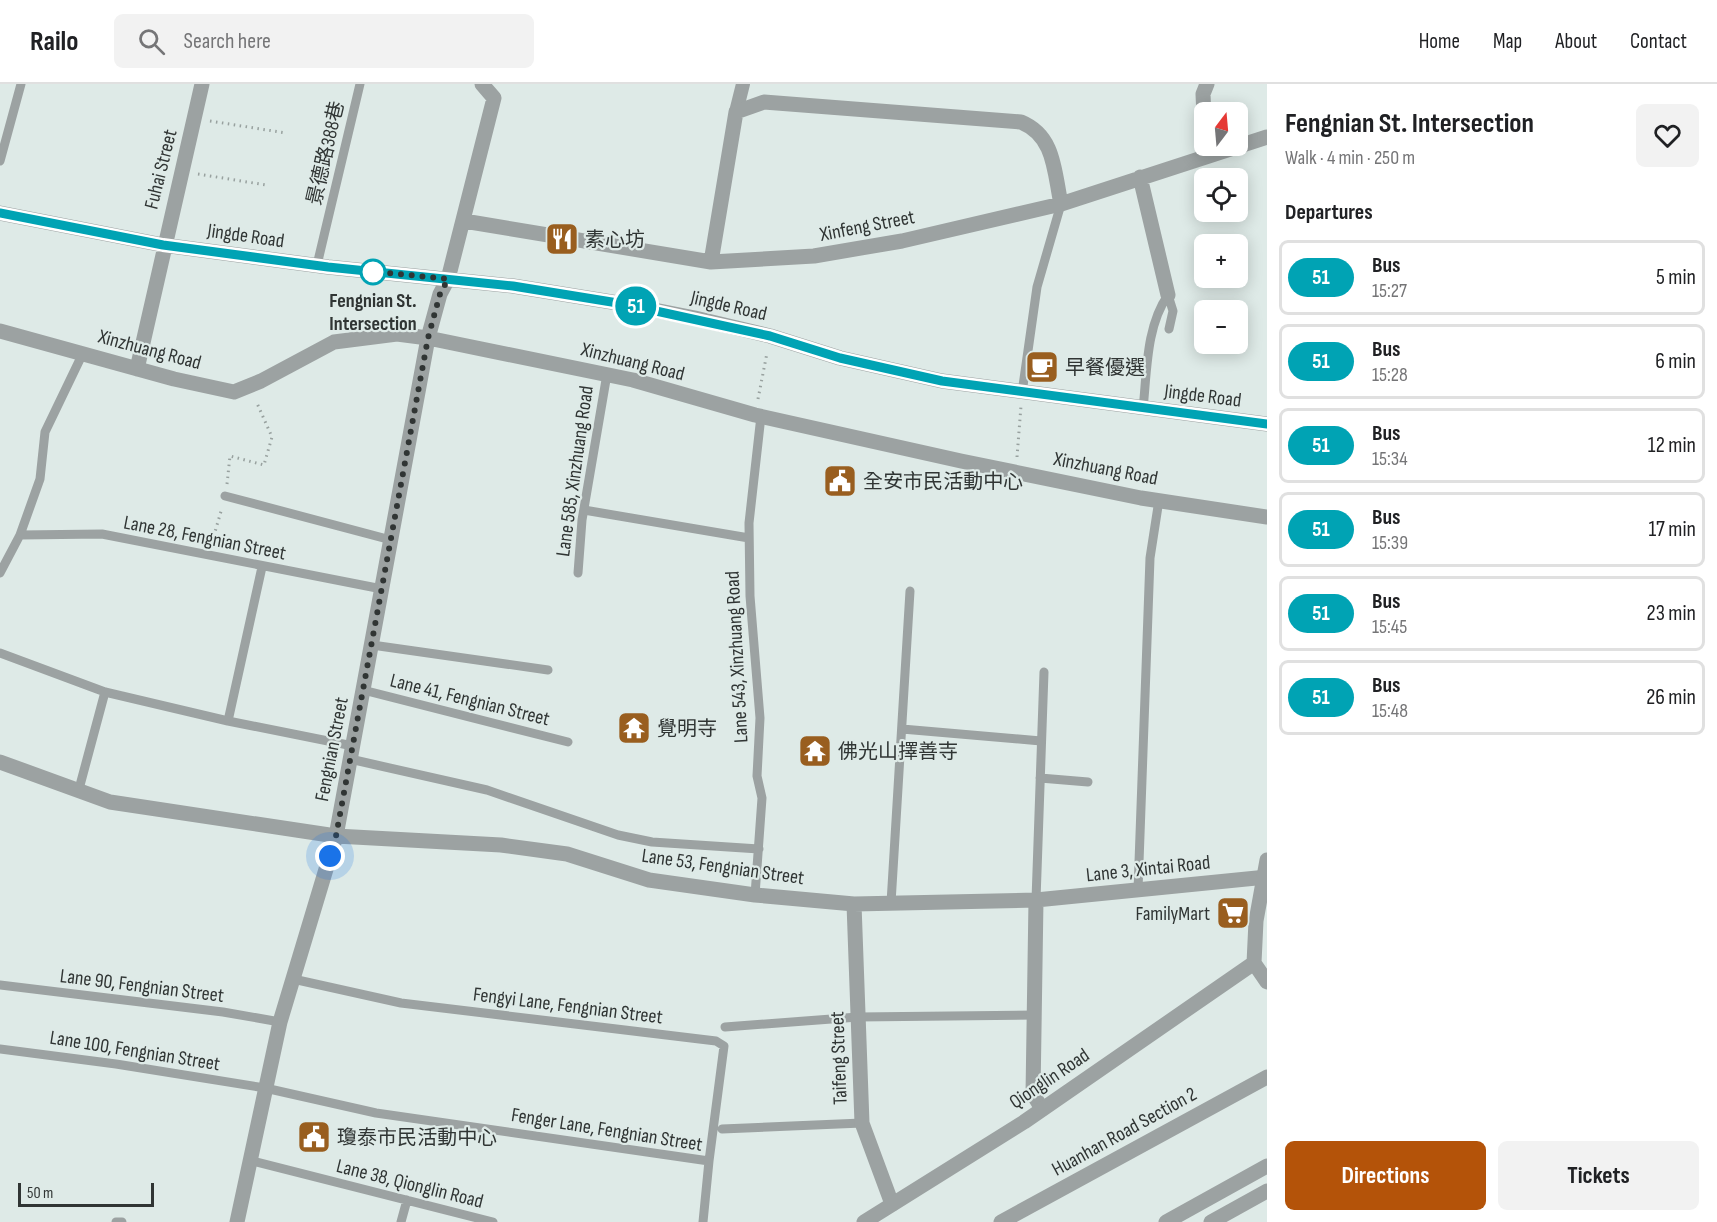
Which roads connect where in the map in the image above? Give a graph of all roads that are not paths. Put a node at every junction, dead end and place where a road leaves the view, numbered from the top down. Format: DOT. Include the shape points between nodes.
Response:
graph roads {
  1 [pos="21,84"];
  2 [pos="202,84"];
  3 [pos="360,84"];
  4 [pos="482,84"];
  5 [pos="743,84"];
  6 [pos="1207,84"];
  7 [pos="1203,102"];
  8 [pos="736,112"];
  9 [pos="1267,137"];
  10 [pos="1248,141"];
  11 [pos="1194,156"];
  12 [pos="0,161"];
  13 [pos="1140,177"];
  14 [pos="1061,204"];
  15 [pos="0,213"];
  16 [pos="464,221"];
  17 [pos="163,245"];
  18 [pos="711,262"];
  19 [pos="317,265"];
  20 [pos="448,279"];
  21 [pos="1168,295"];
  22 [pos="1168,329"];
  23 [pos="0,331"];
  24 [pos="428,338"];
  25 [pos="83,353"];
  26 [pos="137,369"];
  27 [pos="606,374"];
  28 [pos="1022,393"];
  29 [pos="1143,408"];
  30 [pos="758,415"];
  31 [pos="1267,424"];
  32 [pos="225,496"];
  33 [pos="1159,500"];
  34 [pos="584,510"];
  35 [pos="1267,517"];
  36 [pos="20,536"];
  37 [pos="749,538"];
  38 [pos="391,540"];
  39 [pos="262,567"];
  40 [pos="0,573"];
  41 [pos="578,573"];
  42 [pos="382,589"];
  43 [pos="910,591"];
  44 [pos="372,645"];
  45 [pos="0,653"];
  46 [pos="548,670"];
  47 [pos="1044,672"];
  48 [pos="363,690"];
  49 [pos="105,692"];
  50 [pos="228,722"];
  51 [pos="902,729"];
  52 [pos="1041,741"];
  53 [pos="568,742"];
  54 [pos="351,753"];
  55 [pos="0,762"];
  56 [pos="1040,778"];
  57 [pos="1088,782"];
  58 [pos="79,789"];
  59 [pos="336,836"];
  60 [pos="759,849"];
  61 [pos="1267,860"];
  62 [pos="1265,877"];
  63 [pos="1138,890"];
  64 [pos="756,895"];
  65 [pos="1036,900"];
  66 [pos="891,903"];
  67 [pos="854,904"];
  68 [pos="1254,963"];
  69 [pos="293,979"];
  70 [pos="1267,982"];
  71 [pos="0,985"];
  72 [pos="1036,1015"];
  73 [pos="858,1017"];
  74 [pos="280,1022"];
  75 [pos="726,1027"];
  76 [pos="0,1048"];
  77 [pos="1267,1077"];
  78 [pos="265,1088"];
  79 [pos="1042,1108"];
  80 [pos="862,1123"];
  81 [pos="722,1129"];
  82 [pos="249,1160"];
  83 [pos="709,1161"];
  84 [pos="1267,1166"];
  85 [pos="1267,1191"];
  86 [pos="407,1200"];
  87 [pos="892,1204"];
  88 [pos="116,1222"];
  89 [pos="122,1222"];
  90 [pos="237,1222"];
  91 [pos="401,1222"];
  92 [pos="493,1222"];
  93 [pos="703,1222"];
  94 [pos="864,1222"];
  95 [pos="1002,1222"];
  96 [pos="1166,1222"];
  97 [pos="1211,1222"];
  1 -- 12 [label="lane"];
  2 -- 17 [label="street, Fuhai Street"];
  3 -- 19 [label="lane, 景德路388巷"];
  4 -- 16 [label="street, Fengnian Street" via="494,98"];
  5 -- 8 [label="street"];
  6 -- 7 [label="street"];
  8 -- 14 [label="street" via="764,102 1021,122 1044,136"];
  8 -- 18 [label="street"];
  9 -- 10 [label="street, Xinfeng Street"];
  11 -- 13 [label="street, Xinfeng Street"];
  13 -- 14 [label="street, Xinfeng Street"];
  13 -- 21 [label="street"];
  14 -- 18 [label="street, Xinfeng Street" via="902,241 814,256"];
  14 -- 28 [label="lane" via="1037,287"];
  15 -- 17 [label="street, Jingde Road"];
  16 -- 18 [label="street, Xinfeng Street"];
  16 -- 20 [label="street, Fengnian Street"];
  17 -- 19 [label="street, Jingde Road"];
  17 -- 26 [label="street, Fuhai Street"];
  19 -- 20 [label="street, Jingde Road"];
  20 -- 24 [label="street, Fengnian Street"];
  20 -- 28 [label="street, Jingde Road" via="624,304 770,336 840,358 942,381"];
  21 -- 22 [label="lane" via="1173,311"];
  21 -- 29 [label="lane" via="1159,307 1152,336"];
  23 -- 25 [label="street, Xinzhuang Road"];
  24 -- 26 [label="street, Xinzhuang Road" via="397,334 334,342 234,392"];
  24 -- 27 [label="street, Xinzhuang Road"];
  24 -- 38 [label="street, Fengnian Street"];
  25 -- 26 [label="street, Xinzhuang Road"];
  25 -- 36 [label="lane" via="45,432 40,479"];
  27 -- 30 [label="street, Xinzhuang Road"];
  27 -- 34 [label="lane, Lane 585, Xinzhuang Road"];
  28 -- 29 [label="street, Jingde Road"];
  29 -- 31 [label="street, Jingde Road"];
  30 -- 33 [label="street, Xinzhuang Road"];
  30 -- 37 [label="lane, Lane 543, Xinzhuang Road"];
  32 -- 38 [label="lane"];
  33 -- 35 [label="street, Xinzhuang Road"];
  33 -- 63 [label="lane" via="1150,558"];
  34 -- 37 [label="lane"];
  34 -- 41 [label="lane, Lane 585, Xinzhuang Road"];
  36 -- 39 [label="lane, Lane 28, Fengnian Street" via="102,534"];
  36 -- 40 [label="lane"];
  37 -- 60 [label="lane, Lane 543, Xinzhuang Road" via="760,718"];
  38 -- 42 [label="street, Fengnian Street"];
  39 -- 42 [label="lane, Lane 28, Fengnian Street"];
  39 -- 50 [label="lane"];
  42 -- 44 [label="street, Fengnian Street"];
  43 -- 51 [label="lane"];
  44 -- 46 [label="lane"];
  44 -- 48 [label="street, Fengnian Street"];
  45 -- 49 [label="lane, Lane 53, Fengnian Street"];
  47 -- 52 [label="lane"];
  48 -- 53 [label="lane, Lane 41, Fengnian Street"];
  48 -- 54 [label="street, Fengnian Street"];
  49 -- 50 [label="lane, Lane 53, Fengnian Street"];
  49 -- 58 [label="lane"];
  50 -- 54 [label="lane, Lane 53, Fengnian Street"];
  51 -- 52 [label="lane"];
  51 -- 66 [label="lane"];
  52 -- 56 [label="lane"];
  54 -- 59 [label="street, Fengnian Street"];
  54 -- 60 [label="lane, Lane 53, Fengnian Street" via="487,790 618,835 652,842"];
  55 -- 58 [label="street, Lane 53, Fengnian Street"];
  56 -- 57 [label="lane"];
  56 -- 65 [label="lane"];
  58 -- 59 [label="street, Lane 53, Fengnian Street" via="110,802"];
  59 -- 64 [label="street, Lane 53, Fengnian Street" via="501,845 567,854 649,880"];
  59 -- 69 [label="street, Fengnian Street"];
  60 -- 64 [label="lane, Lane 543, Xinzhuang Road"];
  61 -- 62 [label="street"];
  62 -- 63 [label="street, Lane 3, Xintai Road"];
  62 -- 68 [label="street" via="1256,921"];
  63 -- 65 [label="street, Lane 3, Xintai Road"];
  64 -- 67 [label="street, Lane 53, Fengnian Street"];
  65 -- 66 [label="street, Lane 53, Fengnian Street"];
  65 -- 72 [label="street"];
  66 -- 67 [label="street, Lane 53, Fengnian Street"];
  67 -- 73 [label="street, Taifeng Street"];
  68 -- 70 [label="street"];
  68 -- 79 [label="street, Qionglin Road"];
  69 -- 74 [label="street, Fengnian Street"];
  69 -- 83 [label="lane, Fengyi Lane, Fengnian Street" via="401,1003 716,1041 724,1046"];
  71 -- 74 [label="lane, Lane 90, Fengnian Street"];
  72 -- 73 [label="lane"];
  72 -- 79 [label="street" via="1034,1095"];
  73 -- 75 [label="lane"];
  73 -- 80 [label="street, Taifeng Street"];
  74 -- 78 [label="street, Fengnian Street"];
  76 -- 78 [label="lane, Lane 100, Fengnian Street"];
  77 -- 95 [label="street, Huanhan Road Section 2"];
  78 -- 82 [label="street, Fengnian Street"];
  78 -- 83 [label="lane, Fenger Lane, Fengnian Street" via="376,1113"];
  79 -- 87 [label="street, Qionglin Road"];
  80 -- 81 [label="lane"];
  80 -- 87 [label="street, Taifeng Street"];
  82 -- 86 [label="lane, Lane 38, Qionglin Road"];
  82 -- 90 [label="street, Fengnian Street"];
  83 -- 93 [label="lane, Fenger Lane, Fengnian Street"];
  84 -- 96 [label="street"];
  85 -- 97 [label="street"];
  86 -- 91 [label="lane"];
  86 -- 92 [label="lane, Lane 38, Qionglin Road"];
  87 -- 94 [label="street, Qionglin Road"];
  88 -- 89 [label="lane"];
}
